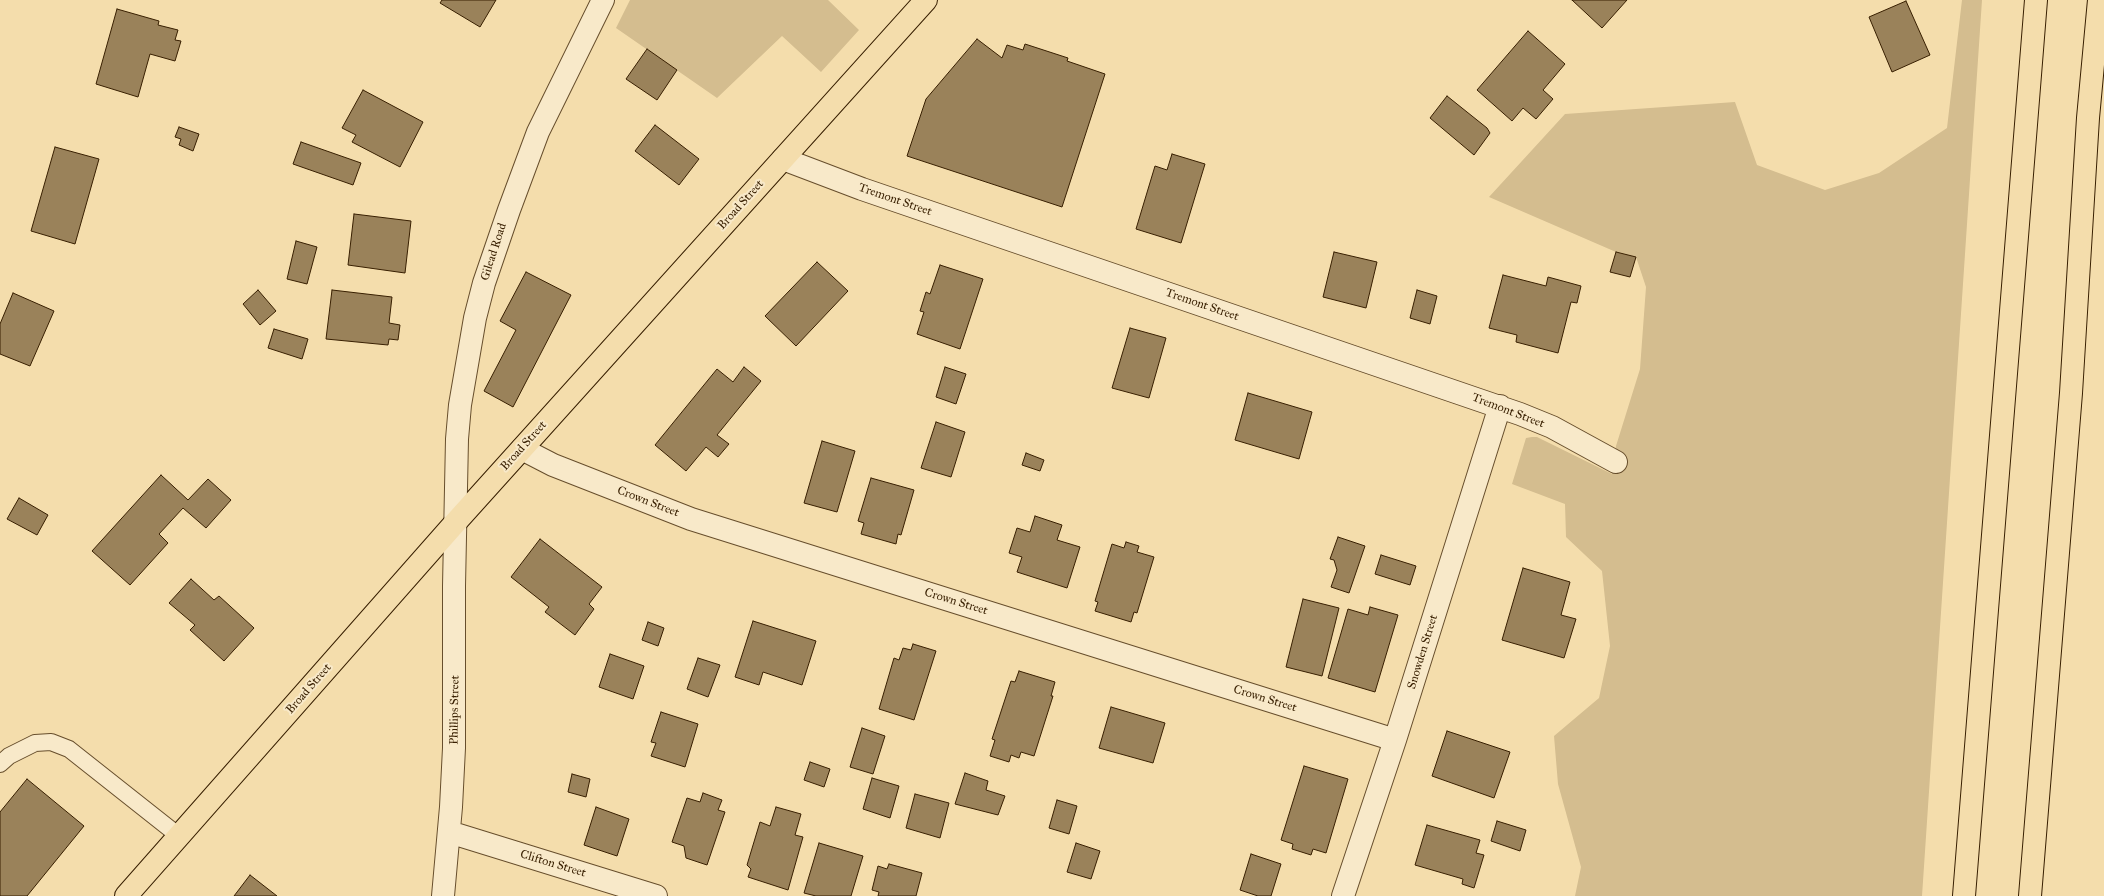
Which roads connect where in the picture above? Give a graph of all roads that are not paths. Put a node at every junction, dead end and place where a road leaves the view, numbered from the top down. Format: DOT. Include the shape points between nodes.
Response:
graph roads {
  1 [pos="603,0"];
  2 [pos="926,0"];
  3 [pos="2036,0"];
  4 [pos="2099,0"];
  5 [pos="783,158"];
  6 [pos="1500,406"];
  7 [pos="522,448"];
  8 [pos="1616,462"];
  9 [pos="455,523"];
  10 [pos="1395,740"];
  11 [pos="0,764"];
  12 [pos="449,832"];
  13 [pos="179,836"];
  14 [pos="126,896"];
  15 [pos="443,896"];
  16 [pos="656,896"];
  17 [pos="1343,896"];
  18 [pos="1964,896"];
  19 [pos="2030,896"];
  1 -- 9 [label="street, Gilead Road" via="538,132 484,283 475,318 460,405"];
  2 -- 5 [label="main road, Broad Street"];
  3 -- 18 [label="main road"];
  4 -- 19 [label="main road" via="2088,118 2071,393"];
  5 -- 6 [label="street, Tremont Street" via="875,193"];
  5 -- 7 [label="main road, Broad Street"];
  6 -- 8 [label="street, Tremont Street" via="1552,427"];
  6 -- 10 [label="street, Snowden Street"];
  7 -- 9 [label="main road, Broad Street"];
  7 -- 10 [label="street, Crown Street" via="553,465 691,519"];
  9 -- 12 [label="street, Phillips Street" via="454,748"];
  9 -- 13 [label="main road, Broad Street"];
  10 -- 17 [label="street, Snowden Street"];
  11 -- 13 [label="lane" via="9,756 35,743 51,742 69,748"];
  12 -- 15 [label="street, Phillips Street"];
  12 -- 16 [label="street, Clifton Street"];
  13 -- 14 [label="main road, Broad Street"];
}
